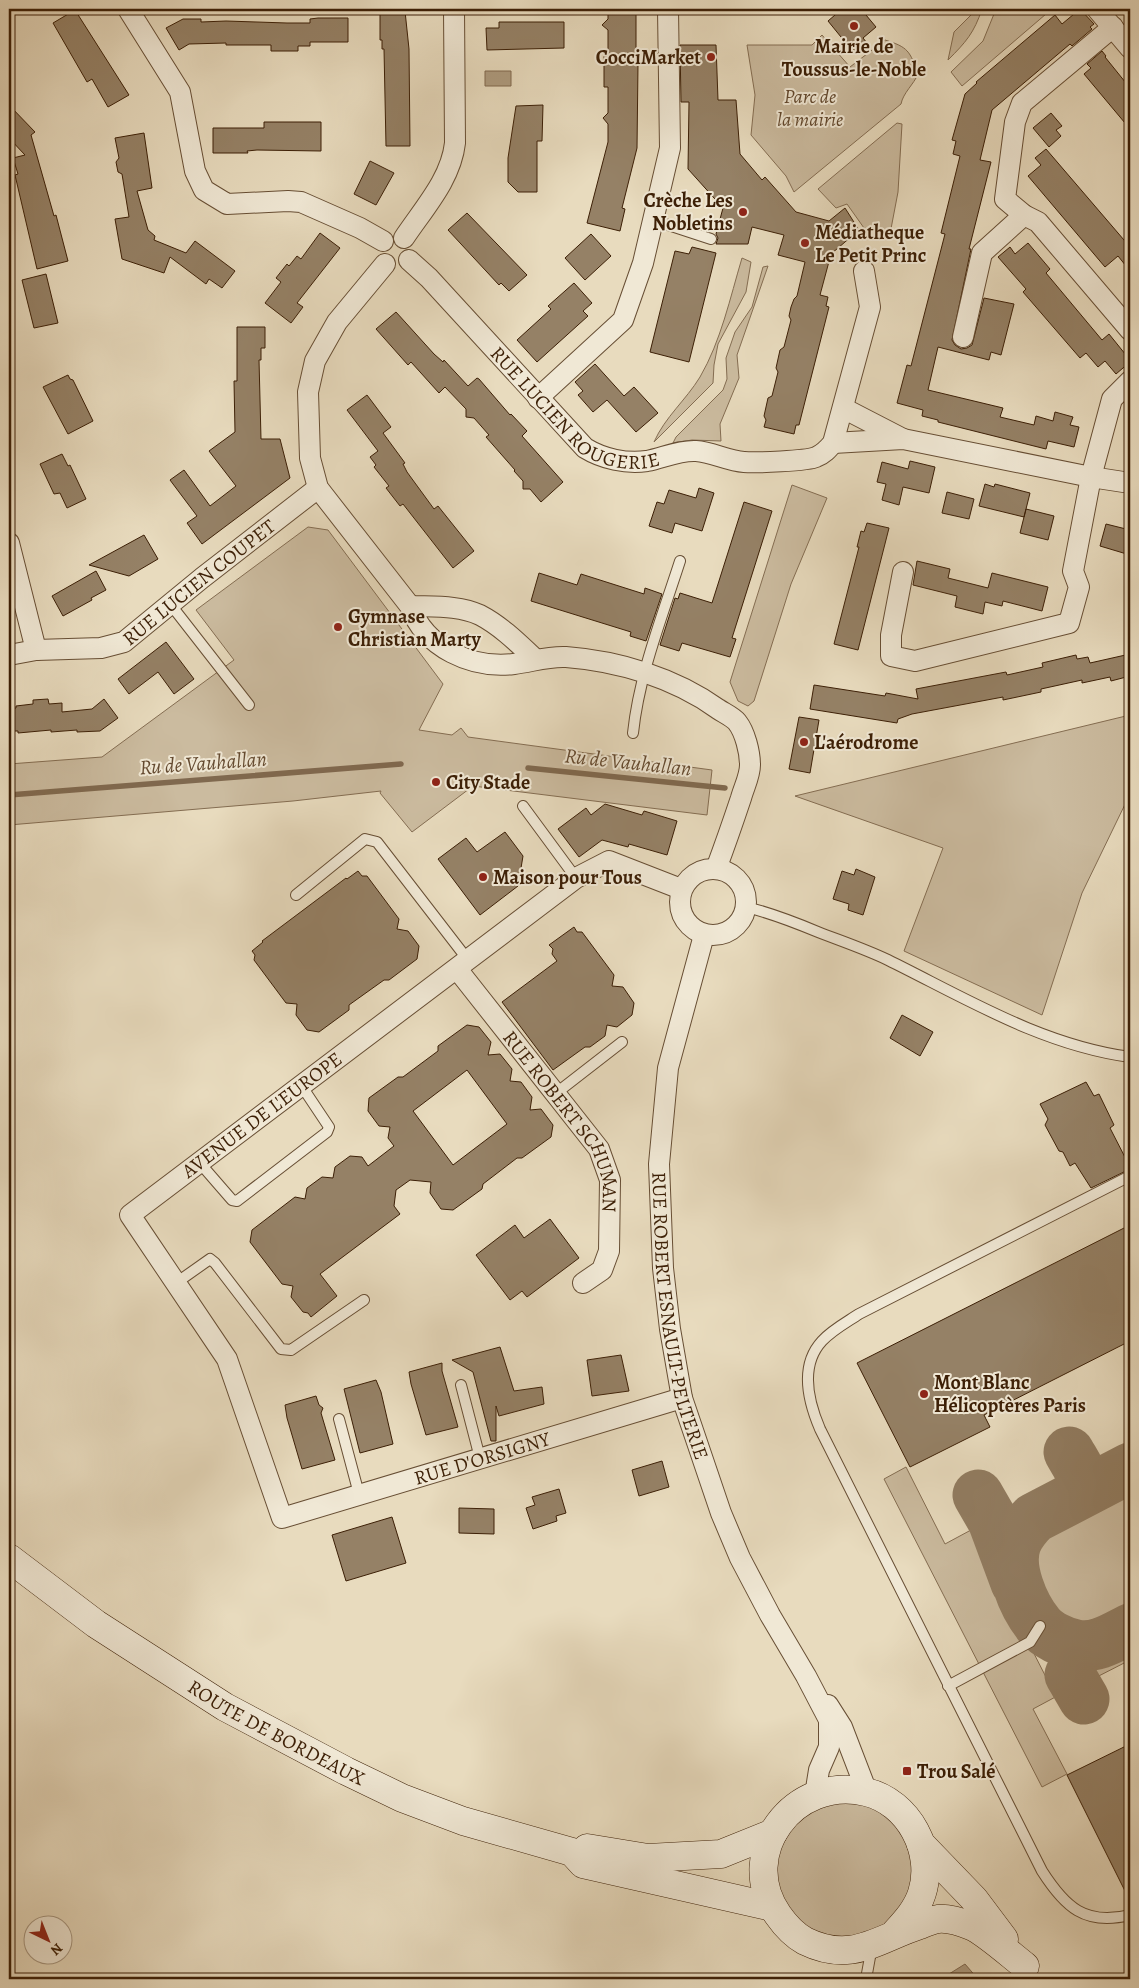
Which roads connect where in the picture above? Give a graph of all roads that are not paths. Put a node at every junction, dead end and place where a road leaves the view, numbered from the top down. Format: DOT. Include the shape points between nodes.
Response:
graph roads {
  1 [pos="128,9"];
  2 [pos="454,9"];
  3 [pos="668,9"];
  4 [pos="1097,9"];
  5 [pos="1113,27"];
  6 [pos="1130,48"];
  7 [pos="1024,215"];
  8 [pos="653,220"];
  9 [pos="404,238"];
  10 [pos="711,239"];
  11 [pos="383,241"];
  12 [pos="409,260"];
  13 [pos="386,264"];
  14 [pos="864,271"];
  15 [pos="1130,330"];
  16 [pos="963,337"];
  17 [pos="1130,381"];
  18 [pos="538,398"];
  19 [pos="843,408"];
  20 [pos="903,439"];
  21 [pos="833,442"];
  22 [pos="1091,478"];
  23 [pos="1130,483"];
  24 [pos="318,488"];
  25 [pos="9,543"];
  26 [pos="680,561"];
  27 [pos="903,572"];
  28 [pos="171,605"];
  29 [pos="410,606"];
  30 [pos="36,650"];
  31 [pos="9,654"];
  32 [pos="536,659"];
  33 [pos="645,672"];
  34 [pos="248,705"];
  35 [pos="633,733"];
  36 [pos="523,806"];
  37 [pos="716,869"];
  38 [pos="576,878"];
  39 [pos="682,889"];
  40 [pos="296,895"];
  41 [pos="746,907"];
  42 [pos="704,935"];
  43 [pos="463,964"];
  44 [pos="622,1042"];
  45 [pos="1130,1057"];
  46 [pos="301,1085"];
  47 [pos="555,1094"];
  48 [pos="199,1162"];
  49 [pos="1130,1176"];
  50 [pos="176,1283"];
  51 [pos="584,1283"];
  52 [pos="364,1300"];
  53 [pos="461,1385"];
  54 [pos="682,1398"];
  55 [pos="339,1419"];
  56 [pos="480,1458"];
  57 [pos="359,1494"];
  58 [pos="282,1518"];
  59 [pos="9,1558"];
  60 [pos="1040,1626"];
  61 [pos="806,1676"];
  62 [pos="948,1686"];
  63 [pos="867,1792"];
  64 [pos="815,1795"];
  65 [pos="773,1833"];
  66 [pos="921,1844"];
  67 [pos="572,1852"];
  68 [pos="772,1907"];
  69 [pos="1130,1915"];
  70 [pos="883,1940"];
  71 [pos="1030,1973"];
  72 [pos="866,1979"];
  1 -- 11 [label="street" via="180,92 195,171 204,190 226,204 301,202"];
  2 -- 9 [label="street" via="454,157 447,175"];
  3 -- 8 [label="street" via="670,148"];
  4 -- 5 [label="street"];
  5 -- 6 [label="street"];
  5 -- 7 [label="street" via="1022,103 1015,122 1005,199"];
  7 -- 15 [label="street" via="1038,222"];
  7 -- 16 [label="street" via="982,253"];
  8 -- 10 [label="lane"];
  8 -- 18 [label="street" via="623,320"];
  9 -- 11 [label="street" via="396,235"];
  9 -- 12 [label="street" via="410,245"];
  11 -- 13 [label="street" via="379,251"];
  12 -- 13 [label="street" via="401,266"];
  12 -- 18 [label="street, RUE LUCIEN ROUGERIE"];
  13 -- 24 [label="street" via="337,322 315,361 308,392 310,458"];
  14 -- 19 [label="street" via="870,307"];
  17 -- 22 [label="street" via="1112,399"];
  18 -- 21 [label="street, RUE LUCIEN ROUGERIE" via="585,448 598,456 624,462 647,461 695,451 743,462 814,458 827,451"];
  19 -- 20 [label="street"];
  19 -- 21 [label="street"];
  20 -- 21 [label="street"];
  20 -- 22 [label="street"];
  22 -- 23 [label="street"];
  22 -- 27 [label="street" via="1073,571 1079,587 1069,623 915,661 891,656 891,635"];
  24 -- 28 [label="street, RUE LUCIEN COUPET"];
  24 -- 29 [label="street"];
  25 -- 30 [label="street"];
  26 -- 33 [label="lane"];
  28 -- 30 [label="street, RUE LUCIEN COUPET" via="124,642 100,648"];
  28 -- 34 [label="lane"];
  29 -- 32 [label="street" via="448,607 478,614 499,626"];
  29 -- 32 [label="street" via="415,620 434,640 460,658 491,666"];
  30 -- 31 [label="street, RUE LUCIEN COUPET"];
  32 -- 33 [label="street" via="565,657"];
  33 -- 35 [label="lane"];
  33 -- 37 [label="street" via="692,692 713,705 737,721 744,737 750,766"];
  36 -- 38 [label="lane"];
  37 -- 39 [label="street" via="698,873"];
  37 -- 41 [label="street" via="736,878 746,896"];
  38 -- 39 [label="street, AVENUE DE L'EUROPE" via="609,861"];
  38 -- 43 [label="street, AVENUE DE L'EUROPE"];
  39 -- 42 [label="street" via="679,896 681,914 690,927"];
  40 -- 43 [label="lane" via="365,839 377,842"];
  41 -- 42 [label="street" via="742,918 731,930 715,936"];
  41 -- 45 [label="lane" via="784,918 886,959 992,1013 1050,1038"];
  42 -- 54 [label="street, RUE ROBERT ESNAULT-PELTERIE" via="668,1068 659,1164 663,1268"];
  43 -- 46 [label="street, AVENUE DE L'EUROPE"];
  43 -- 47 [label="street, RUE ROBERT SCHUMAN"];
  44 -- 47 [label="lane"];
  46 -- 48 [label="street, AVENUE DE L'EUROPE"];
  46 -- 48 [label="lane" via="329,1127 327,1132 237,1201 232,1200"];
  47 -- 51 [label="street, RUE ROBERT SCHUMAN" via="598,1149 610,1180 609,1252 602,1270"];
  48 -- 50 [label="street, AVENUE DE L'EUROPE" via="130,1215"];
  49 -- 62 [label="lane" via="860,1314 825,1339 812,1359 807,1378 813,1414"];
  50 -- 52 [label="lane" via="210,1259 281,1349 291,1350"];
  50 -- 58 [label="street, AVENUE DE L'EUROPE" via="227,1359"];
  53 -- 56 [label="lane"];
  54 -- 56 [label="street, RUE D'ORSIGNY"];
  54 -- 61 [label="street, RUE ROBERT ESNAULT-PELTERIE" via="721,1513 740,1558"];
  55 -- 57 [label="lane"];
  56 -- 57 [label="street, RUE D'ORSIGNY"];
  57 -- 58 [label="street, RUE D'ORSIGNY"];
  59 -- 67 [label="main road, ROUTE DE BORDEAUX" via="96,1624 224,1707 346,1771 463,1822"];
  60 -- 62 [label="lane" via="1030,1642"];
  61 -- 63 [label="street, RUE ROBERT ESNAULT-PELTERIE" via="842,1727"];
  61 -- 64 [label="street, RUE ROBERT ESNAULT-PELTERIE" via="829,1720 829,1748 819,1770"];
  62 -- 69 [label="lane" via="1056,1892 1082,1914 1097,1919"];
  63 -- 64 [label="main road" via="840,1789"];
  63 -- 66 [label="main road" via="898,1809 912,1825"];
  64 -- 65 [label="main road" via="798,1804"];
  65 -- 67 [label="main road, ROUTE DE BORDEAUX" via="720,1854 648,1858 583,1847"];
  65 -- 68 [label="main road" via="765,1857 765,1882"];
  66 -- 70 [label="main road" via="925,1868 922,1893 912,1915"];
  66 -- 71 [label="main road" via="974,1899"];
  67 -- 68 [label="main road, ROUTE DE BORDEAUX" via="583,1864"];
  68 -- 70 [label="main road" via="786,1926 804,1940 826,1949 849,1951"];
  70 -- 71 [label="main road" via="937,1919 951,1920 973,1926"];
  70 -- 72 [label="lane"];
}
